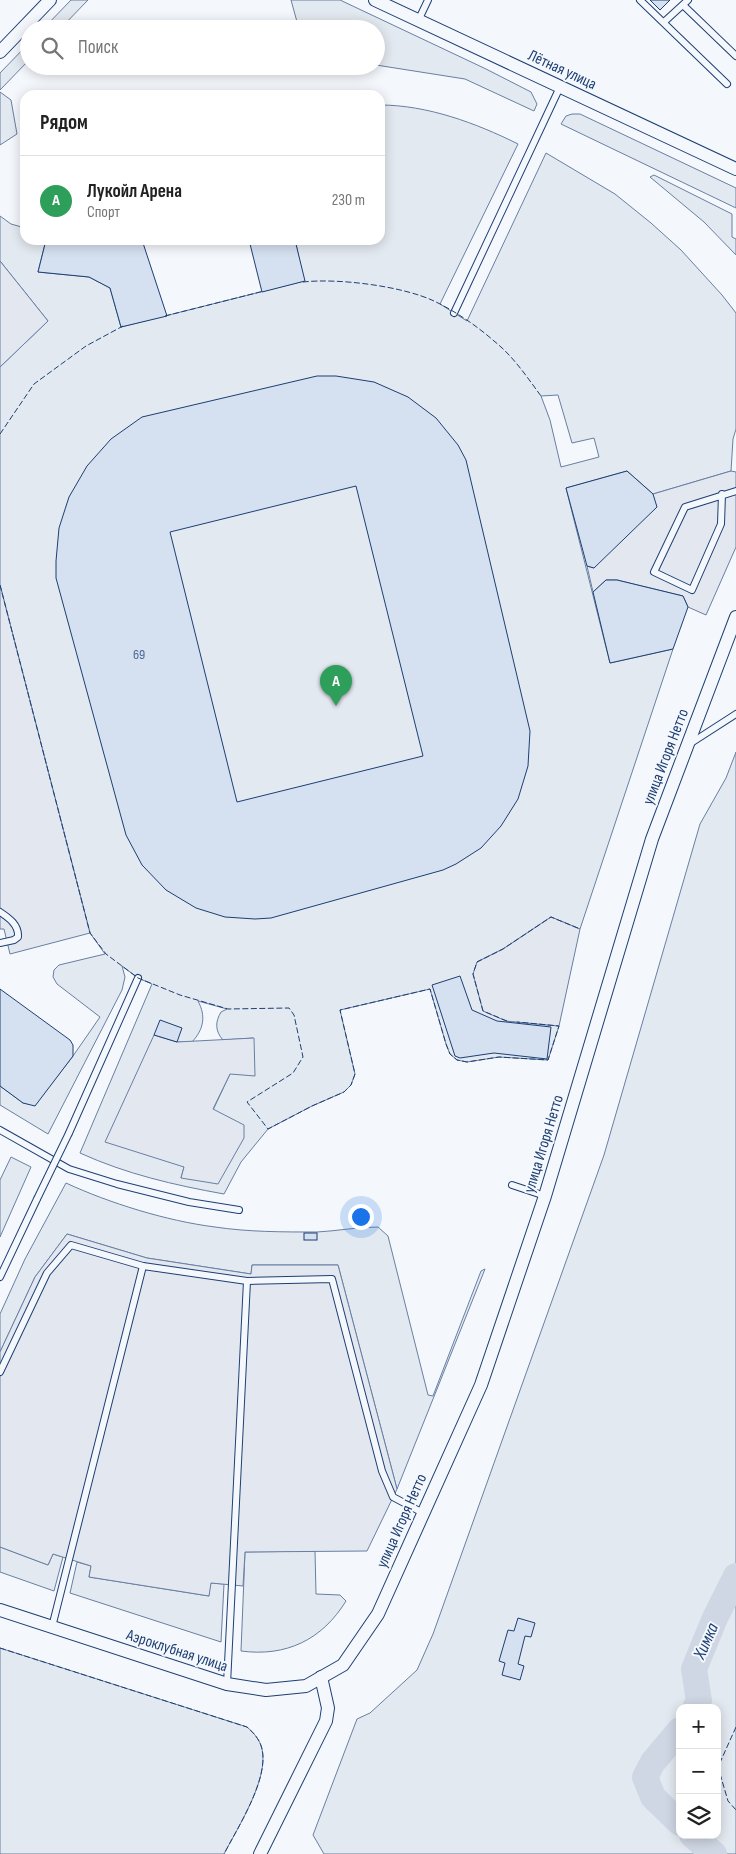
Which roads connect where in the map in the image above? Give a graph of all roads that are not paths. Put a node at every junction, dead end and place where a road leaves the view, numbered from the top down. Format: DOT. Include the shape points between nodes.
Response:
graph roads {
  1 [pos="50,0"];
  2 [pos="375,0"];
  3 [pos="428,0"];
  4 [pos="640,0"];
  5 [pos="686,2"];
  6 [pos="31,20"];
  7 [pos="418,21"];
  8 [pos="664,22"];
  9 [pos="20,31"];
  10 [pos="0,52"];
  11 [pos="736,56"];
  12 [pos="727,84"];
  13 [pos="560,87"];
  14 [pos="736,169"];
  15 [pos="454,312"];
  16 [pos="736,491"];
  17 [pos="722,494"];
  18 [pos="736,617"];
  19 [pos="736,714"];
  20 [pos="688,745"];
  21 [pos="0,912"];
  22 [pos="0,943"];
  23 [pos="138,978"];
  24 [pos="0,1130"];
  25 [pos="512,1185"];
  26 [pos="545,1196"];
  27 [pos="239,1210"];
  28 [pos="143,1266"];
  29 [pos="0,1277"];
  30 [pos="246,1281"];
  31 [pos="0,1372"];
  32 [pos="423,1514"];
  33 [pos="0,1610"];
  34 [pos="52,1627"];
  35 [pos="343,1665"];
  36 [pos="321,1677"];
  37 [pos="227,1684"];
  38 [pos="260,1854"];
  1 -- 6 [label="street"];
  2 -- 7 [label="street, Лётная улица"];
  3 -- 7 [label="lane"];
  4 -- 8 [label="lane"];
  5 -- 8 [label="lane"];
  5 -- 11 [label="lane"];
  7 -- 13 [label="street, Лётная улица"];
  8 -- 12 [label="lane"];
  9 -- 10 [label="street"];
  13 -- 14 [label="street, Лётная улица"];
  13 -- 15 [label="lane"];
  16 -- 17 [label="lane"];
  17 -- 17 [label="lane" via="685,507 654,572 692,590 721,524"];
  18 -- 20 [label="street, улица Игоря Нетто"];
  19 -- 20 [label="lane"];
  20 -- 26 [label="street, улица Игоря Нетто" via="652,839"];
  21 -- 22 [label="lane" via="10,918 18,932 14,940"];
  23 -- 29 [label="lane, bridge"];
  24 -- 27 [label="lane" via="69,1169 189,1202"];
  25 -- 26 [label="lane"];
  26 -- 32 [label="street, улица Игоря Нетто" via="481,1385"];
  28 -- 30 [label="lane"];
  28 -- 31 [label="lane" via="71,1245 47,1273"];
  28 -- 34 [label="lane"];
  30 -- 32 [label="lane" via="332,1279 382,1471 393,1497"];
  30 -- 37 [label="lane"];
  32 -- 35 [label="street, улица Игоря Нетто" via="378,1614"];
  33 -- 34 [label="street, Аэроклубная улица"];
  34 -- 37 [label="street, Аэроклубная улица"];
  35 -- 36 [label="street, Аэроклубная улица"];
  36 -- 37 [label="street, Аэроклубная улица" via="306,1686 266,1690"];
  36 -- 38 [label="street" via="328,1708 326,1721"];
}
